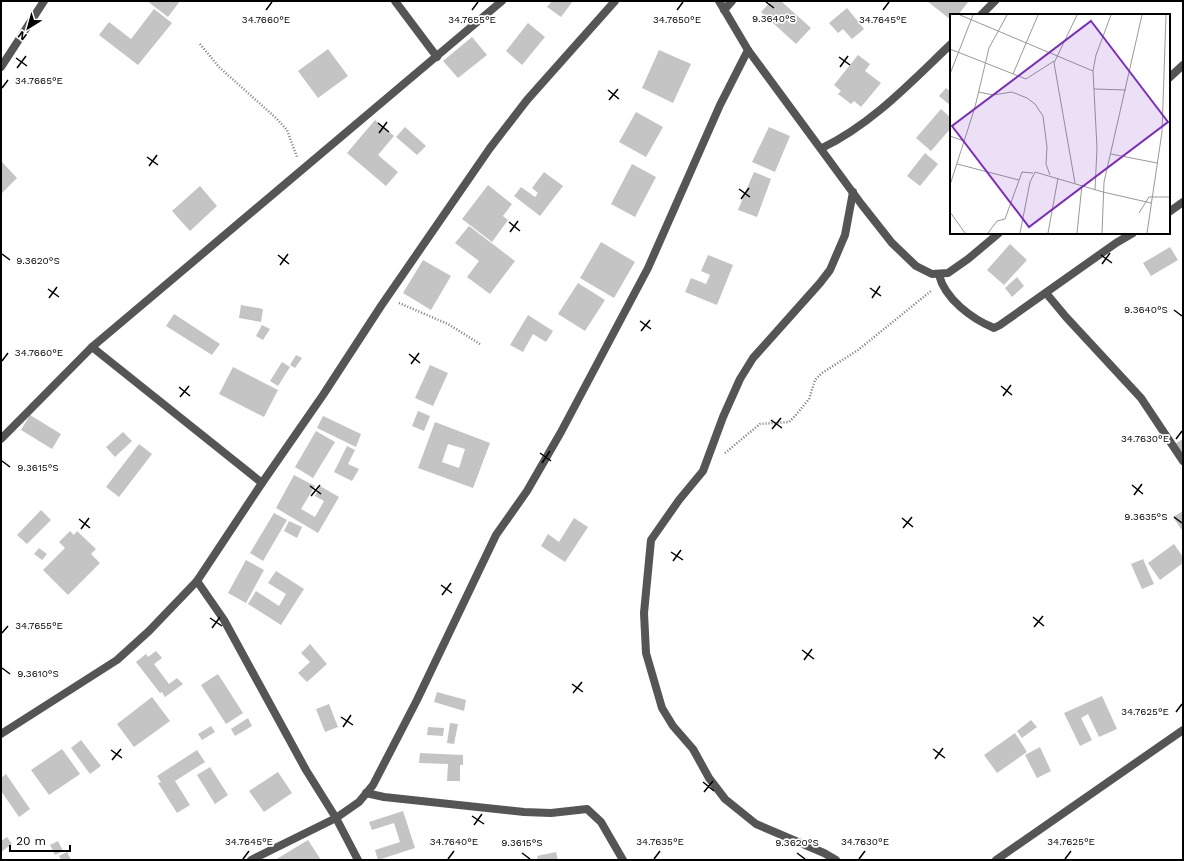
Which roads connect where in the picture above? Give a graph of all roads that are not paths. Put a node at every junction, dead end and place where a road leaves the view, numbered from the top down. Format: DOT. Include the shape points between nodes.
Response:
graph roads {
  1 [pos="44,1"];
  2 [pos="396,1"];
  3 [pos="502,1"];
  4 [pos="615,1"];
  5 [pos="719,1"];
  6 [pos="732,1"];
  7 [pos="995,1"];
  8 [pos="724,10"];
  9 [pos="981,14"];
  10 [pos="950,45"];
  11 [pos="748,50"];
  12 [pos="436,57"];
  13 [pos="1183,65"];
  14 [pos="1,67"];
  15 [pos="1170,77"];
  16 [pos="822,148"];
  17 [pos="853,192"];
  18 [pos="1183,202"];
  19 [pos="1170,211"];
  20 [pos="998,234"];
  21 [pos="1131,234"];
  22 [pos="939,275"];
  23 [pos="1046,293"];
  24 [pos="92,347"];
  25 [pos="1,439"];
  26 [pos="1183,461"];
  27 [pos="262,483"];
  28 [pos="197,581"];
  29 [pos="1183,730"];
  30 [pos="1,734"];
  31 [pos="366,793"];
  32 [pos="336,818"];
  33 [pos="251,860"];
  34 [pos="358,860"];
  35 [pos="623,860"];
  36 [pos="836,860"];
  37 [pos="996,860"];
  1 -- 14 [label="street"];
  2 -- 12 [label="street"];
  3 -- 12 [label="street"];
  4 -- 27 [label="street" via="527,100 490,148"];
  5 -- 8 [label="street"];
  6 -- 8 [label="street"];
  7 -- 9 [label="street"];
  8 -- 11 [label="street"];
  10 -- 16 [label="street" via="872,118"];
  11 -- 16 [label="street"];
  11 -- 31 [label="street" via="720,105 648,268 561,432 527,491 496,535 417,700"];
  12 -- 24 [label="street"];
  13 -- 15 [label="street"];
  16 -- 17 [label="street"];
  17 -- 22 [label="street" via="900,253 925,271"];
  17 -- 36 [label="street" via="845,235 830,270 753,358 740,379 723,417 703,471 660,526 650,545 644,642 658,698 667,717 693,749 709,778 725,799 768,830 824,852"];
  18 -- 19 [label="street"];
  20 -- 22 [label="street" via="957,267"];
  21 -- 23 [label="street"];
  22 -- 23 [label="street" via="948,294 977,318 994,328"];
  23 -- 26 [label="street" via="1141,398"];
  24 -- 25 [label="street"];
  24 -- 27 [label="street"];
  27 -- 28 [label="street"];
  28 -- 30 [label="street" via="117,660"];
  28 -- 32 [label="street" via="224,620 306,770"];
  29 -- 37 [label="street"];
  31 -- 32 [label="street"];
  31 -- 35 [label="street" via="524,812 551,813 587,808 601,822"];
  32 -- 33 [label="street"];
  32 -- 34 [label="street"];
}
